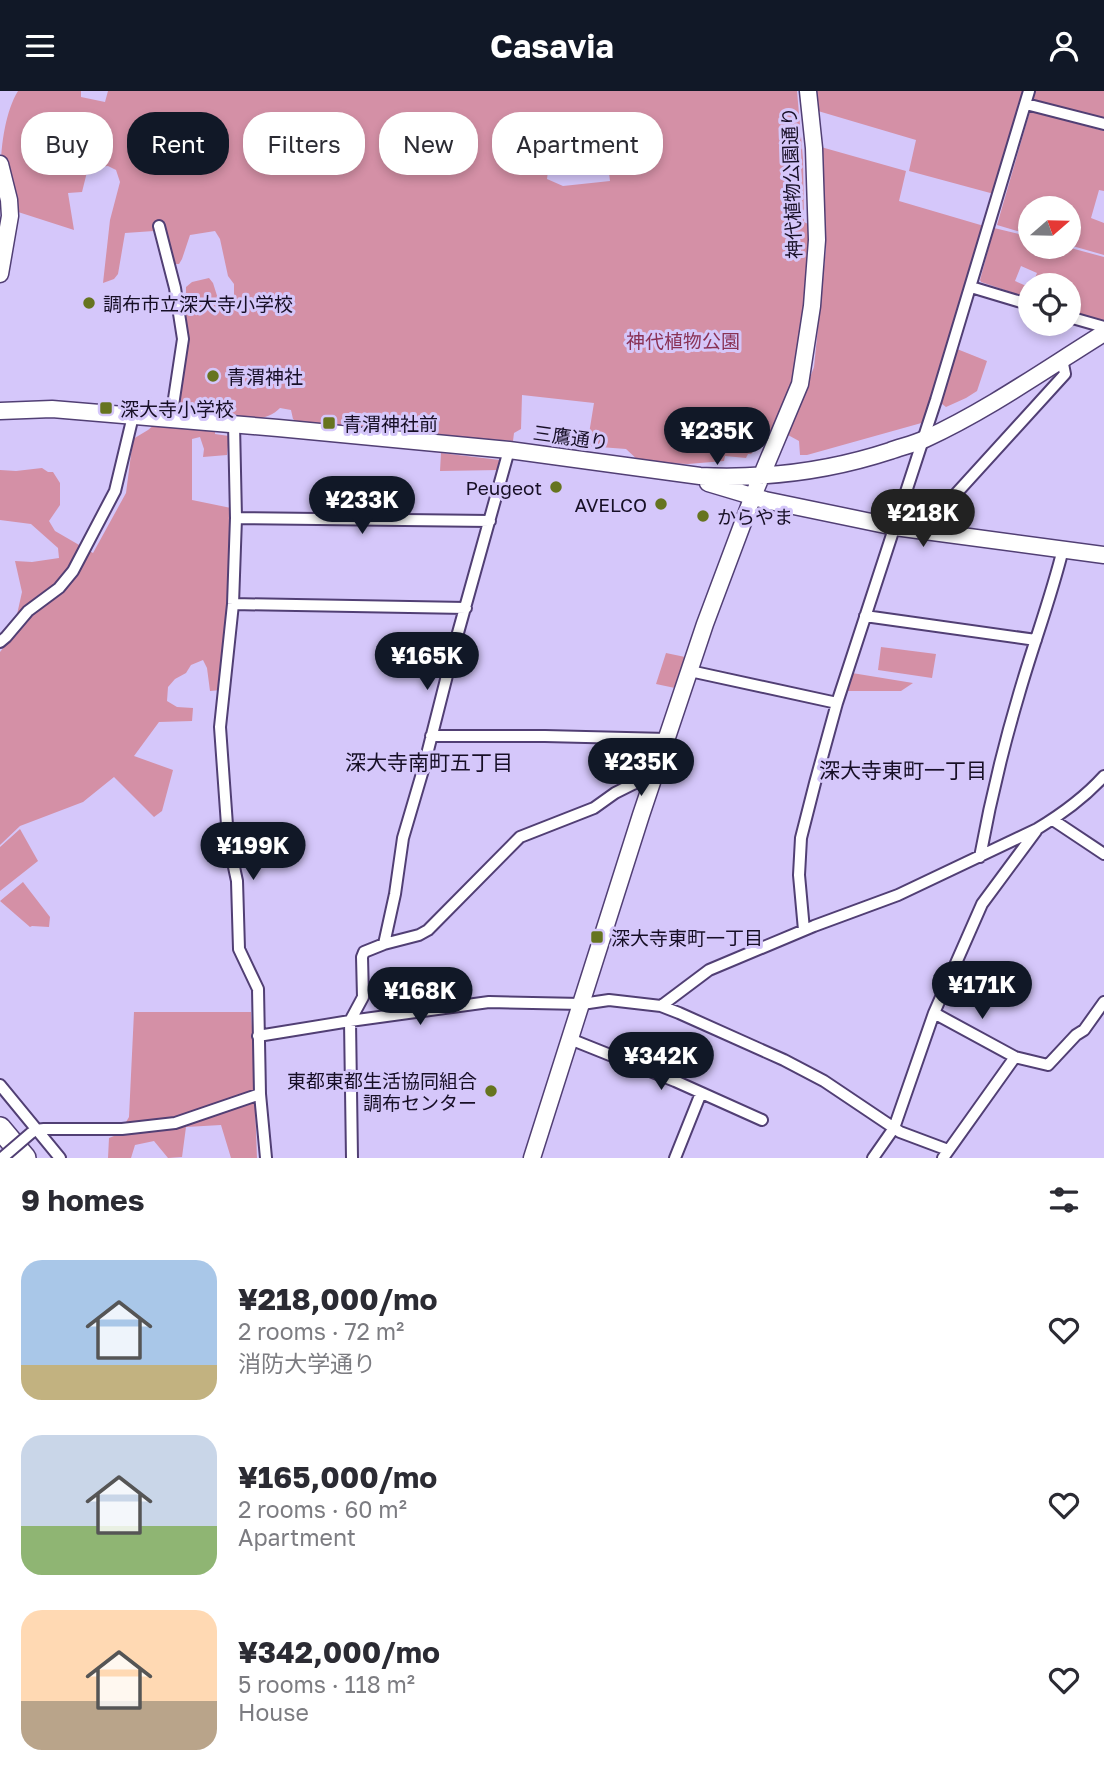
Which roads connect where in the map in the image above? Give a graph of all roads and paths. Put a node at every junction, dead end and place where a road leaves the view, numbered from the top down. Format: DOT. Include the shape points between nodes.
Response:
graph roads {
  1 [pos="808,91"];
  2 [pos="1029,91"];
  3 [pos="1026,104"];
  4 [pos="1104,124"];
  5 [pos="0,164"];
  6 [pos="159,226"];
  7 [pos="0,274"];
  8 [pos="971,287"];
  9 [pos="1018,301"];
  10 [pos="1081,320"];
  11 [pos="1104,327"];
  12 [pos="1104,333"];
  13 [pos="1062,359"];
  14 [pos="0,411"];
  15 [pos="133,415"];
  16 [pos="172,419"];
  17 [pos="234,424"];
  18 [pos="923,440"];
  19 [pos="509,450"];
  20 [pos="671,473"];
  21 [pos="762,476"];
  22 [pos="753,496"];
  23 [pos="236,518"];
  24 [pos="490,521"];
  25 [pos="895,527"];
  26 [pos="925,531"];
  27 [pos="1063,549"];
  28 [pos="1104,555"];
  29 [pos="233,604"];
  30 [pos="466,608"];
  31 [pos="866,616"];
  32 [pos="1036,640"];
  33 [pos="0,642"];
  34 [pos="690,671"];
  35 [pos="837,703"];
  36 [pos="431,736"];
  37 [pos="667,739"];
  38 [pos="655,776"];
  39 [pos="1104,776"];
  40 [pos="1053,820"];
  41 [pos="1038,829"];
  42 [pos="1104,853"];
  43 [pos="980,857"];
  44 [pos="804,930"];
  45 [pos="384,944"];
  46 [pos="1104,1002"];
  47 [pos="582,1004"];
  48 [pos="661,1006"];
  49 [pos="934,1013"];
  50 [pos="350,1021"];
  51 [pos="258,1036"];
  52 [pos="570,1039"];
  53 [pos="1015,1057"];
  54 [pos="0,1085"];
  55 [pos="701,1093"];
  56 [pos="260,1094"];
  57 [pos="762,1120"];
  58 [pos="0,1128"];
  59 [pos="894,1128"];
  60 [pos="33,1131"];
  61 [pos="946,1154"];
  62 [pos="2,1157"];
  63 [pos="25,1158"];
  64 [pos="60,1158"];
  65 [pos="266,1158"];
  66 [pos="352,1158"];
  67 [pos="531,1158"];
  68 [pos="675,1158"];
  69 [pos="873,1158"];
  1 -- 21 [label="street, 神代植物公園通り" via="817,230 812,306 800,384"];
  2 -- 3 [label="street"];
  3 -- 4 [label="street"];
  3 -- 8 [label="street"];
  5 -- 7 [label="street" via="10,216"];
  6 -- 16 [label="street" via="183,339"];
  8 -- 9 [label="street"];
  8 -- 18 [label="street"];
  10 -- 11 [label="street"];
  12 -- 13 [label="street, 三鷹通り"];
  13 -- 18 [label="street, 三鷹通り"];
  13 -- 26 [label="street" via="1065,374"];
  14 -- 15 [label="street, 三鷹通り" via="52,409"];
  15 -- 16 [label="street, 三鷹通り"];
  15 -- 33 [label="street" via="115,491 73,571"];
  16 -- 17 [label="street, 三鷹通り"];
  17 -- 19 [label="street, 三鷹通り"];
  17 -- 23 [label="street"];
  18 -- 21 [label="street, 三鷹通り" via="847,463"];
  18 -- 25 [label="street"];
  19 -- 20 [label="street, 三鷹通り"];
  19 -- 24 [label="street"];
  20 -- 21 [label="street, 三鷹通り"];
  20 -- 22 [label="street"];
  21 -- 22 [label="street, 神代植物公園通り"];
  22 -- 25 [label="street"];
  22 -- 34 [label="street, 神代植物公園通り"];
  23 -- 24 [label="street"];
  23 -- 29 [label="street"];
  24 -- 30 [label="street"];
  25 -- 26 [label="street"];
  25 -- 31 [label="street"];
  26 -- 27 [label="street"];
  27 -- 28 [label="street"];
  27 -- 32 [label="street"];
  29 -- 30 [label="street"];
  29 -- 51 [label="street" via="220,727 228,839 237,881 239,949 258,989"];
  30 -- 36 [label="street"];
  31 -- 32 [label="street"];
  31 -- 35 [label="street"];
  32 -- 43 [label="street" via="1002,753"];
  34 -- 35 [label="street"];
  34 -- 37 [label="street, 神代植物公園通り"];
  35 -- 44 [label="street" via="801,838"];
  36 -- 37 [label="street"];
  36 -- 45 [label="street" via="403,838"];
  37 -- 38 [label="street, 神代植物公園通り"];
  38 -- 45 [label="street" via="615,793 594,808 520,837 428,930"];
  38 -- 47 [label="street, 神代植物公園通り"];
  39 -- 40 [label="street"];
  40 -- 41 [label="street"];
  40 -- 42 [label="street"];
  41 -- 43 [label="street"];
  41 -- 49 [label="street" via="982,904"];
  43 -- 44 [label="street" via="898,895"];
  44 -- 48 [label="street" via="709,970"];
  45 -- 50 [label="street" via="362,957 363,997"];
  46 -- 53 [label="street" via="1084,1030 1048,1065"];
  47 -- 48 [label="street" via="609,1000"];
  47 -- 50 [label="street" via="489,1002"];
  47 -- 52 [label="street, 神代植物公園通り"];
  48 -- 59 [label="street" via="794,1065"];
  49 -- 53 [label="street"];
  49 -- 59 [label="street"];
  50 -- 51 [label="street"];
  50 -- 66 [label="street"];
  51 -- 56 [label="street"];
  52 -- 55 [label="street"];
  52 -- 67 [label="street, 神代植物公園通り"];
  53 -- 61 [label="street"];
  54 -- 60 [label="street"];
  55 -- 57 [label="street"];
  55 -- 68 [label="street"];
  56 -- 60 [label="street" via="175,1123"];
  56 -- 65 [label="street"];
  58 -- 63 [label="highway"];
  59 -- 61 [label="street"];
  59 -- 69 [label="street"];
  60 -- 62 [label="street, bridge"];
  60 -- 64 [label="street"];
}
